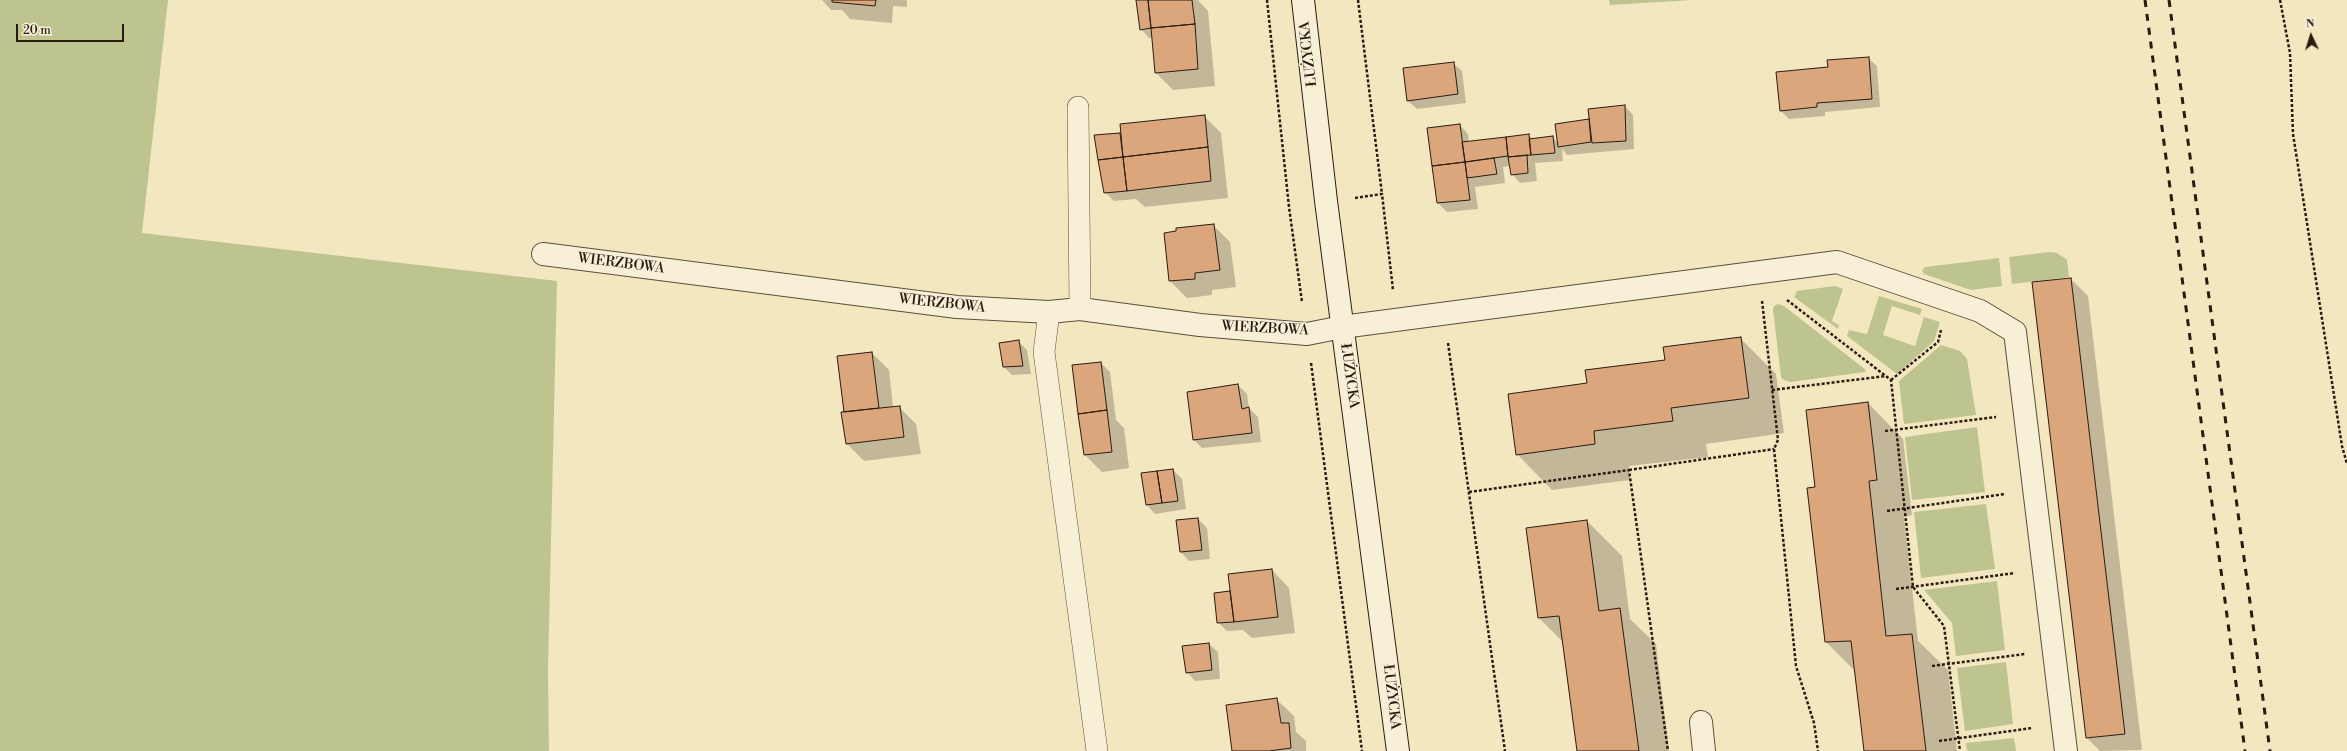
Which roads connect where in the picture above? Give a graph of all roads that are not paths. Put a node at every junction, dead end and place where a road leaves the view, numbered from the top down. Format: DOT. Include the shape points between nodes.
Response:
graph roads {
  1 [pos="1303,0"];
  2 [pos="1078,107"];
  3 [pos="543,254"];
  4 [pos="1080,309"];
  5 [pos="1049,312"];
  6 [pos="1342,327"];
  7 [pos="1701,722"];
  8 [pos="1097,751"];
  9 [pos="1398,751"];
  10 [pos="1704,751"];
  11 [pos="2066,751"];
  1 -- 6 [label="street, ŁUŻYCKA"];
  2 -- 4 [label="lane"];
  3 -- 5 [label="street, WIERZBOWA" via="957,307"];
  4 -- 5 [label="street, WIERZBOWA"];
  4 -- 6 [label="street, WIERZBOWA" via="1200,325 1307,334"];
  5 -- 8 [label="lane" via="1044,352"];
  6 -- 9 [label="street, ŁUŻYCKA"];
  6 -- 11 [label="street, WIERZBOWA" via="1837,262 1980,311 2015,332"];
  7 -- 10 [label="street"];
}
